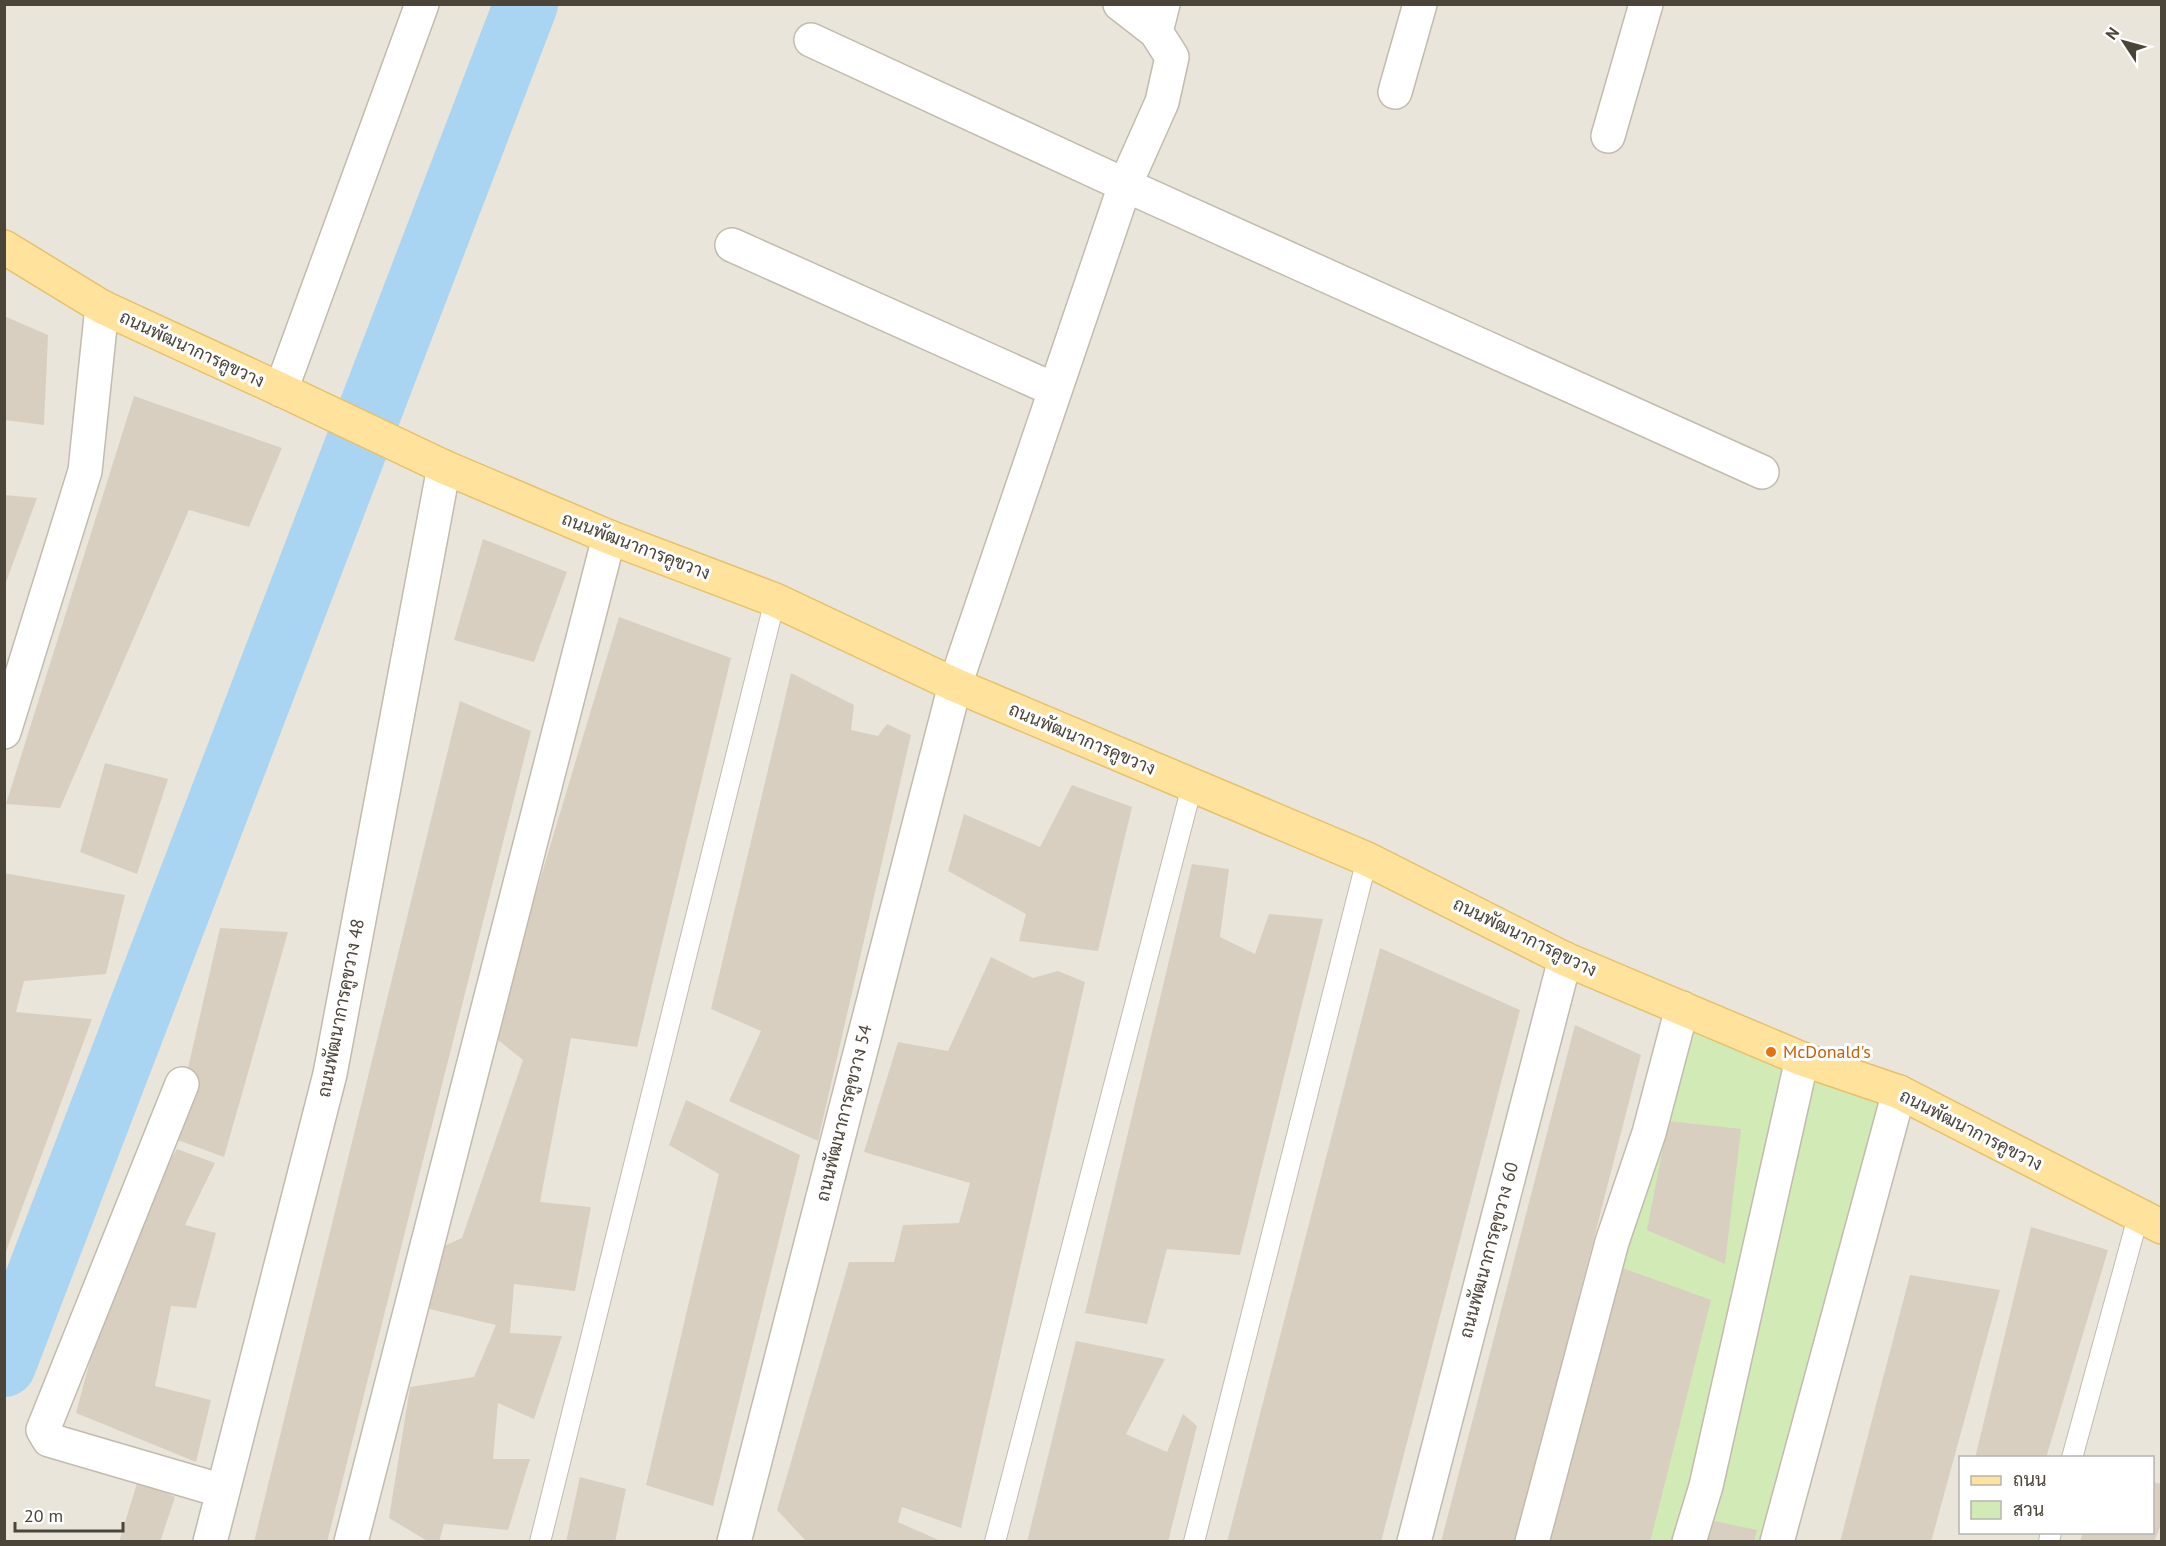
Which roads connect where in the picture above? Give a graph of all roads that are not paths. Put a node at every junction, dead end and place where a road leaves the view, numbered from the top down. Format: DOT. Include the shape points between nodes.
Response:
graph roads {
  1 [pos="422,4"];
  2 [pos="1120,4"];
  3 [pos="1420,4"];
  4 [pos="1646,4"];
  5 [pos="1160,18"];
  6 [pos="811,40"];
  7 [pos="1395,92"];
  8 [pos="1608,136"];
  9 [pos="1125,185"];
  10 [pos="732,245"];
  11 [pos="4,247"];
  12 [pos="102,307"];
  13 [pos="1055,390"];
  14 [pos="285,391"];
  15 [pos="444,467"];
  16 [pos="1762,472"];
  17 [pos="609,537"];
  18 [pos="775,600"];
  19 [pos="955,685"];
  20 [pos="4,732"];
  21 [pos="1192,786"];
  22 [pos="1367,859"];
  23 [pos="1565,959"];
  24 [pos="1682,1008"];
  25 [pos="1802,1059"];
  26 [pos="182,1084"];
  27 [pos="1899,1092"];
  28 [pos="2150,1222"];
  29 [pos="2073,1456"];
  30 [pos="224,1491"];
  31 [pos="210,1542"];
  32 [pos="351,1542"];
  33 [pos="540,1542"];
  34 [pos="734,1542"];
  35 [pos="995,1542"];
  36 [pos="1194,1542"];
  37 [pos="1414,1542"];
  38 [pos="1532,1542"];
  39 [pos="1689,1542"];
  40 [pos="1777,1542"];
  1 -- 14 [label="street"];
  2 -- 5 [label="street, ถนนพัฒนาการคูขวาง 54"];
  3 -- 7 [label="street"];
  4 -- 8 [label="street"];
  5 -- 9 [label="street, ถนนพัฒนาการคูขวาง 54" via="1172,57 1162,102"];
  6 -- 9 [label="street"];
  9 -- 13 [label="street, ถนนพัฒนาการคูขวาง 54"];
  9 -- 16 [label="street"];
  10 -- 13 [label="street"];
  11 -- 12 [label="main road, ถนนพัฒนาการคูขวาง"];
  12 -- 14 [label="main road, ถนนพัฒนาการคูขวาง"];
  12 -- 20 [label="street" via="85,471"];
  13 -- 19 [label="street, ถนนพัฒนาการคูขวาง 54"];
  14 -- 15 [label="main road, ถนนพัฒนาการคูขวาง"];
  15 -- 17 [label="main road, ถนนพัฒนาการคูขวาง"];
  15 -- 30 [label="street, ถนนพัฒนาการคูขวาง 48" via="330,1074"];
  17 -- 18 [label="main road, ถนนพัฒนาการคูขวาง"];
  17 -- 32 [label="street"];
  18 -- 19 [label="main road, ถนนพัฒนาการคูขวาง"];
  18 -- 33 [label="lane"];
  19 -- 21 [label="main road, ถนนพัฒนาการคูขวาง"];
  19 -- 34 [label="street, ถนนพัฒนาการคูขวาง 54"];
  21 -- 22 [label="main road, ถนนพัฒนาการคูขวาง"];
  21 -- 35 [label="lane"];
  22 -- 23 [label="main road, ถนนพัฒนาการคูขวาง"];
  22 -- 36 [label="lane"];
  23 -- 24 [label="main road, ถนนพัฒนาการคูขวาง"];
  23 -- 37 [label="street, ถนนพัฒนาการคูขวาง 60"];
  24 -- 25 [label="main road, ถนนพัฒนาการคูขวาง"];
  24 -- 38 [label="street" via="1649,1133 1612,1242"];
  25 -- 27 [label="main road, ถนนพัฒนาการคูขวาง"];
  25 -- 39 [label="street" via="1706,1486"];
  26 -- 30 [label="street" via="43,1430 49,1440"];
  27 -- 28 [label="main road, ถนนพัฒนาการคูขวาง"];
  27 -- 40 [label="street"];
  28 -- 29 [label="lane"];
  30 -- 31 [label="street, ถนนพัฒนาการคูขวาง 48"];
}
